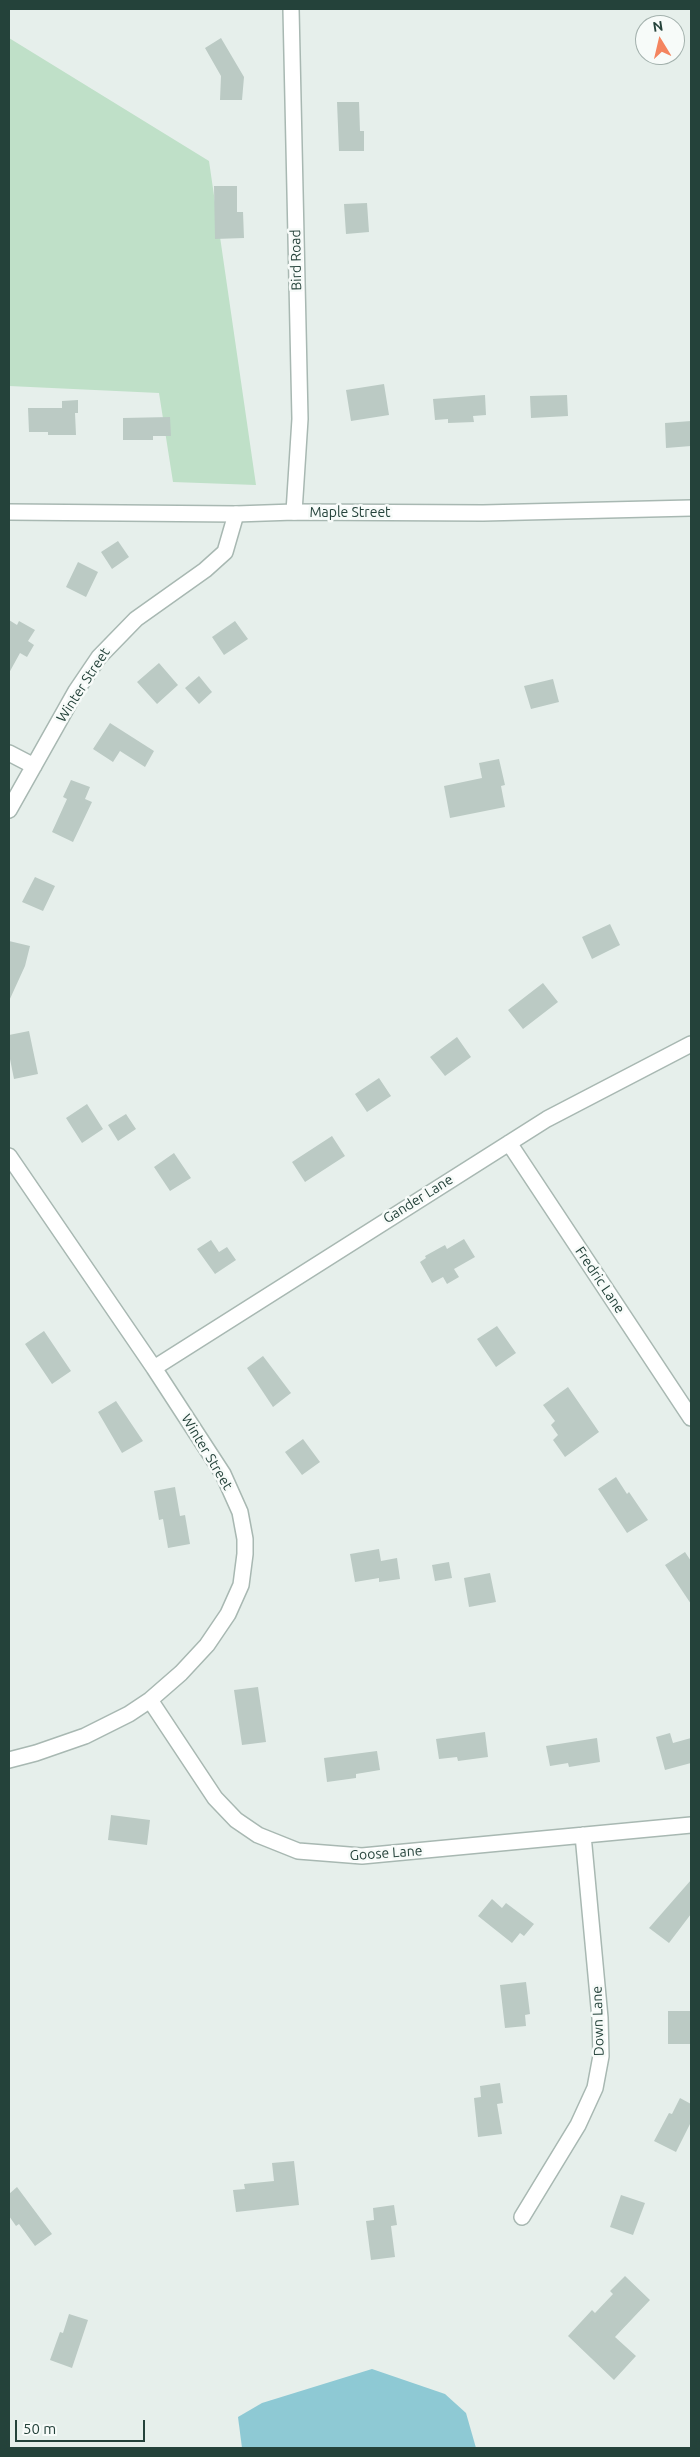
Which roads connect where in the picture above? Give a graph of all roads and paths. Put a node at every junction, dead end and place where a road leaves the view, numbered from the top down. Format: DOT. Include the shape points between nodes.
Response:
graph roads {
  1 [pos="291,9"];
  2 [pos="691,508"];
  3 [pos="9,512"];
  4 [pos="294,512"];
  5 [pos="236,514"];
  6 [pos="9,753"];
  7 [pos="34,766"];
  8 [pos="9,810"];
  9 [pos="691,1044"];
  10 [pos="509,1143"];
  11 [pos="9,1156"];
  12 [pos="154,1368"];
  13 [pos="691,1418"];
  14 [pos="150,1700"];
  15 [pos="9,1760"];
  16 [pos="691,1825"];
  17 [pos="582,1835"];
  18 [pos="522,2217"];
  1 -- 4 [label="street, Bird Road" via="300,419"];
  2 -- 4 [label="street, Maple Street" via="483,513"];
  3 -- 5 [label="street, Maple Street"];
  4 -- 5 [label="street, Maple Street"];
  5 -- 7 [label="street, Winter Street" via="225,552 136,619 99,657"];
  6 -- 7 [label="street"];
  7 -- 8 [label="street, Winter Street"];
  9 -- 10 [label="street, Gander Lane"];
  10 -- 12 [label="street, Gander Lane"];
  10 -- 13 [label="street, Fredric Lane"];
  11 -- 12 [label="street, Winter Street"];
  12 -- 14 [label="street, Winter Street" via="223,1474 240,1512 245,1554 240,1585 228,1614 206,1645"];
  14 -- 15 [label="street, Winter Street" via="85,1736"];
  14 -- 17 [label="street, Goose Lane" via="216,1798 236,1820 258,1836 298,1851 362,1856"];
  16 -- 17 [label="street, Goose Lane"];
  17 -- 18 [label="street, Down Lane" via="601,2056 595,2088 578,2125"];
}
